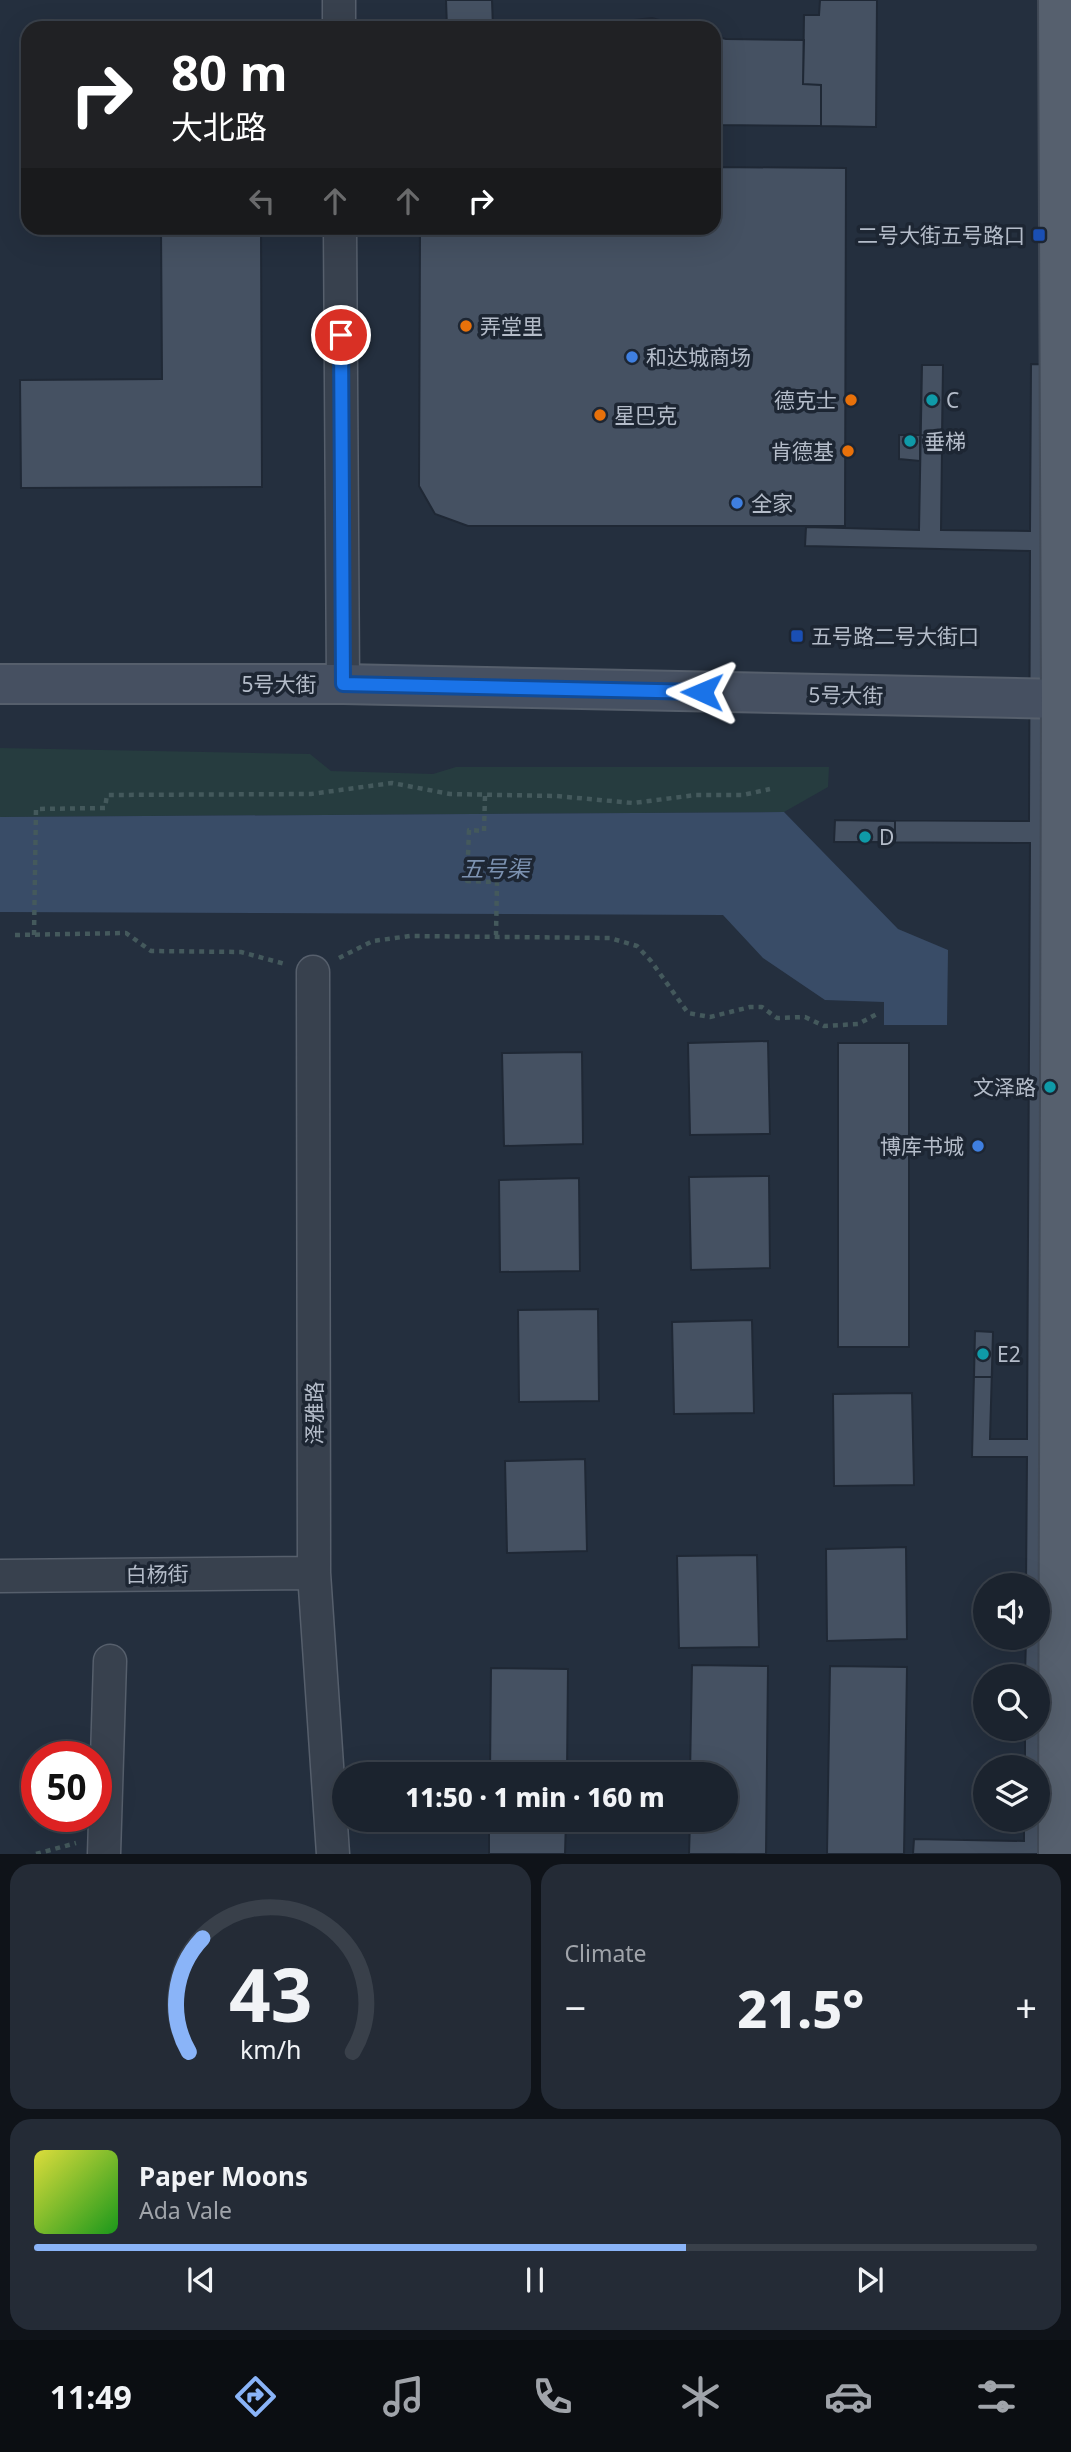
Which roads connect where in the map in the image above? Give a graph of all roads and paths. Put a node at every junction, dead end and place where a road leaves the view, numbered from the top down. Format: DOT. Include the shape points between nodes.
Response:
graph roads {
  1 [pos="338,0"];
  2 [pos="1058,0"];
  3 [pos="339,21"];
  4 [pos="340,235"];
  5 [pos="0,684"];
  6 [pos="343,684"];
  7 [pos="1066,699"];
  8 [pos="769,789"];
  9 [pos="485,796"];
  10 [pos="15,935"];
  11 [pos="34,935"];
  12 [pos="496,935"];
  13 [pos="313,972"];
  14 [pos="877,1014"];
  15 [pos="314,1573"];
  16 [pos="0,1576"];
  17 [pos="110,1661"];
  18 [pos="104,1847"];
  19 [pos="36,1853"];
  20 [pos="333,1853"];
  21 [pos="1058,1853"];
  1 -- 3 [label="street"];
  2 -- 7 [label="main road"];
  4 -- 6 [label="street"];
  5 -- 6 [label="main road, 5号大街"];
  6 -- 7 [label="main road, 5号大街"];
  7 -- 21 [label="main road"];
  8 -- 9 [label="path" via="633,803"];
  9 -- 11 [label="path" via="392,783 311,794 107,795 104,808 36,808"];
  9 -- 12 [label="path" via="484,831 468,830 467,881 498,882"];
  10 -- 11 [label="path"];
  11 -- 13 [label="path" via="126,933 151,951 241,952"];
  12 -- 13 [label="path" via="373,941"];
  12 -- 14 [label="path" via="610,938 637,946 688,1013 710,1017 762,1007 777,1018 806,1017 824,1026 858,1024"];
  13 -- 15 [label="street, 泽雅路"];
  15 -- 16 [label="street, 白杨街"];
  15 -- 20 [label="street, 泽雅路"];
  17 -- 18 [label="street"];
  18 -- 19 [label="path" via="71,1844"];
}
